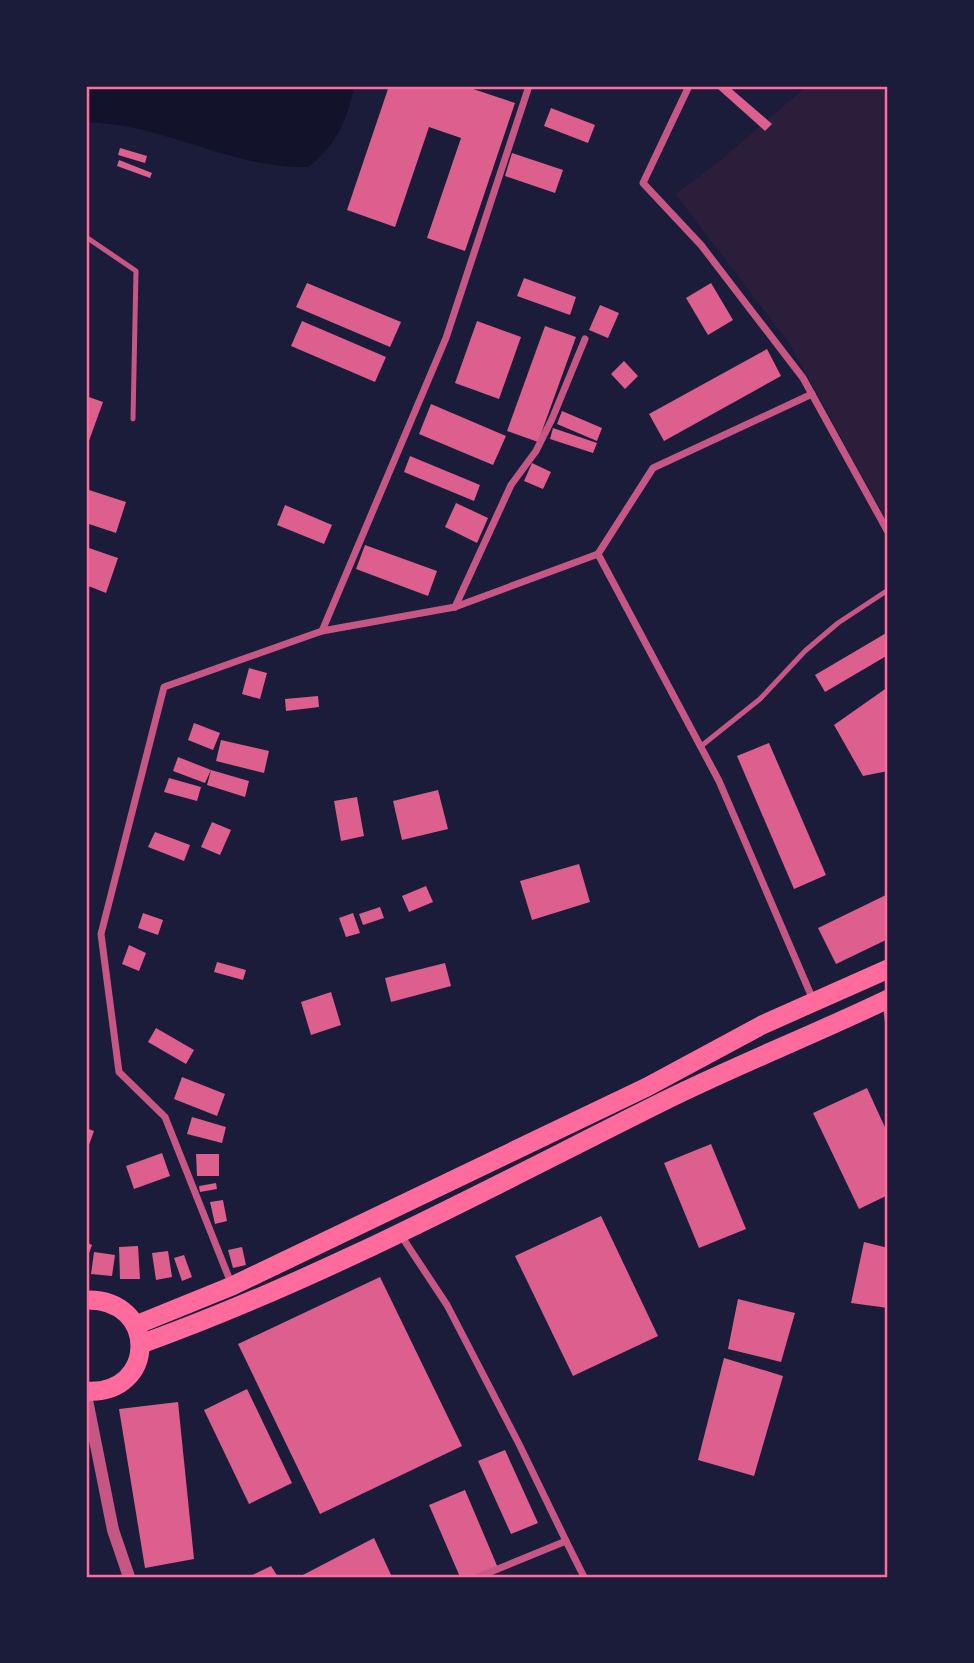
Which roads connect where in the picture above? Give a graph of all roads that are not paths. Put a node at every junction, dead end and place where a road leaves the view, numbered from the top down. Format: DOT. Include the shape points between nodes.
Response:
graph roads {
  1 [pos="529,86"];
  2 [pos="690,86"];
  3 [pos="86,237"];
  4 [pos="585,339"];
  5 [pos="812,394"];
  6 [pos="133,419"];
  7 [pos="888,532"];
  8 [pos="598,554"];
  9 [pos="888,590"];
  10 [pos="455,607"];
  11 [pos="322,631"];
  12 [pos="700,747"];
  13 [pos="888,969"];
  14 [pos="886,1000"];
  15 [pos="814,1002"];
  16 [pos="888,1026"];
  17 [pos="400,1233"];
  18 [pos="232,1286"];
  19 [pos="86,1300"];
  20 [pos="139,1335"];
  21 [pos="86,1393"];
  22 [pos="566,1541"];
  23 [pos="129,1577"];
  24 [pos="478,1577"];
  25 [pos="584,1577"];
  1 -- 11 [label="street" via="446,338"];
  2 -- 5 [label="street" via="643,183 701,245"];
  3 -- 6 [label="lane" via="136,271"];
  4 -- 10 [label="street" via="547,430 511,485"];
  5 -- 7 [label="street"];
  5 -- 8 [label="street" via="653,468"];
  8 -- 10 [label="street"];
  8 -- 12 [label="street"];
  9 -- 12 [label="lane" via="838,623 760,699"];
  10 -- 11 [label="street"];
  11 -- 18 [label="street" via="164,687 101,934 119,1072 165,1117"];
  12 -- 15 [label="street"];
  13 -- 15 [label="highway"];
  14 -- 16 [label="lane"];
  14 -- 17 [label="highway" via="670,1098"];
  15 -- 18 [label="highway"];
  17 -- 20 [label="highway" via="218,1316"];
  17 -- 22 [label="street" via="447,1305"];
  18 -- 20 [label="highway"];
  19 -- 20 [label="highway" via="115,1304 128,1313"];
  20 -- 21 [label="highway" via="134,1371 112,1388"];
  21 -- 23 [label="street" via="113,1530"];
  22 -- 24 [label="street"];
  22 -- 25 [label="street"];
}
